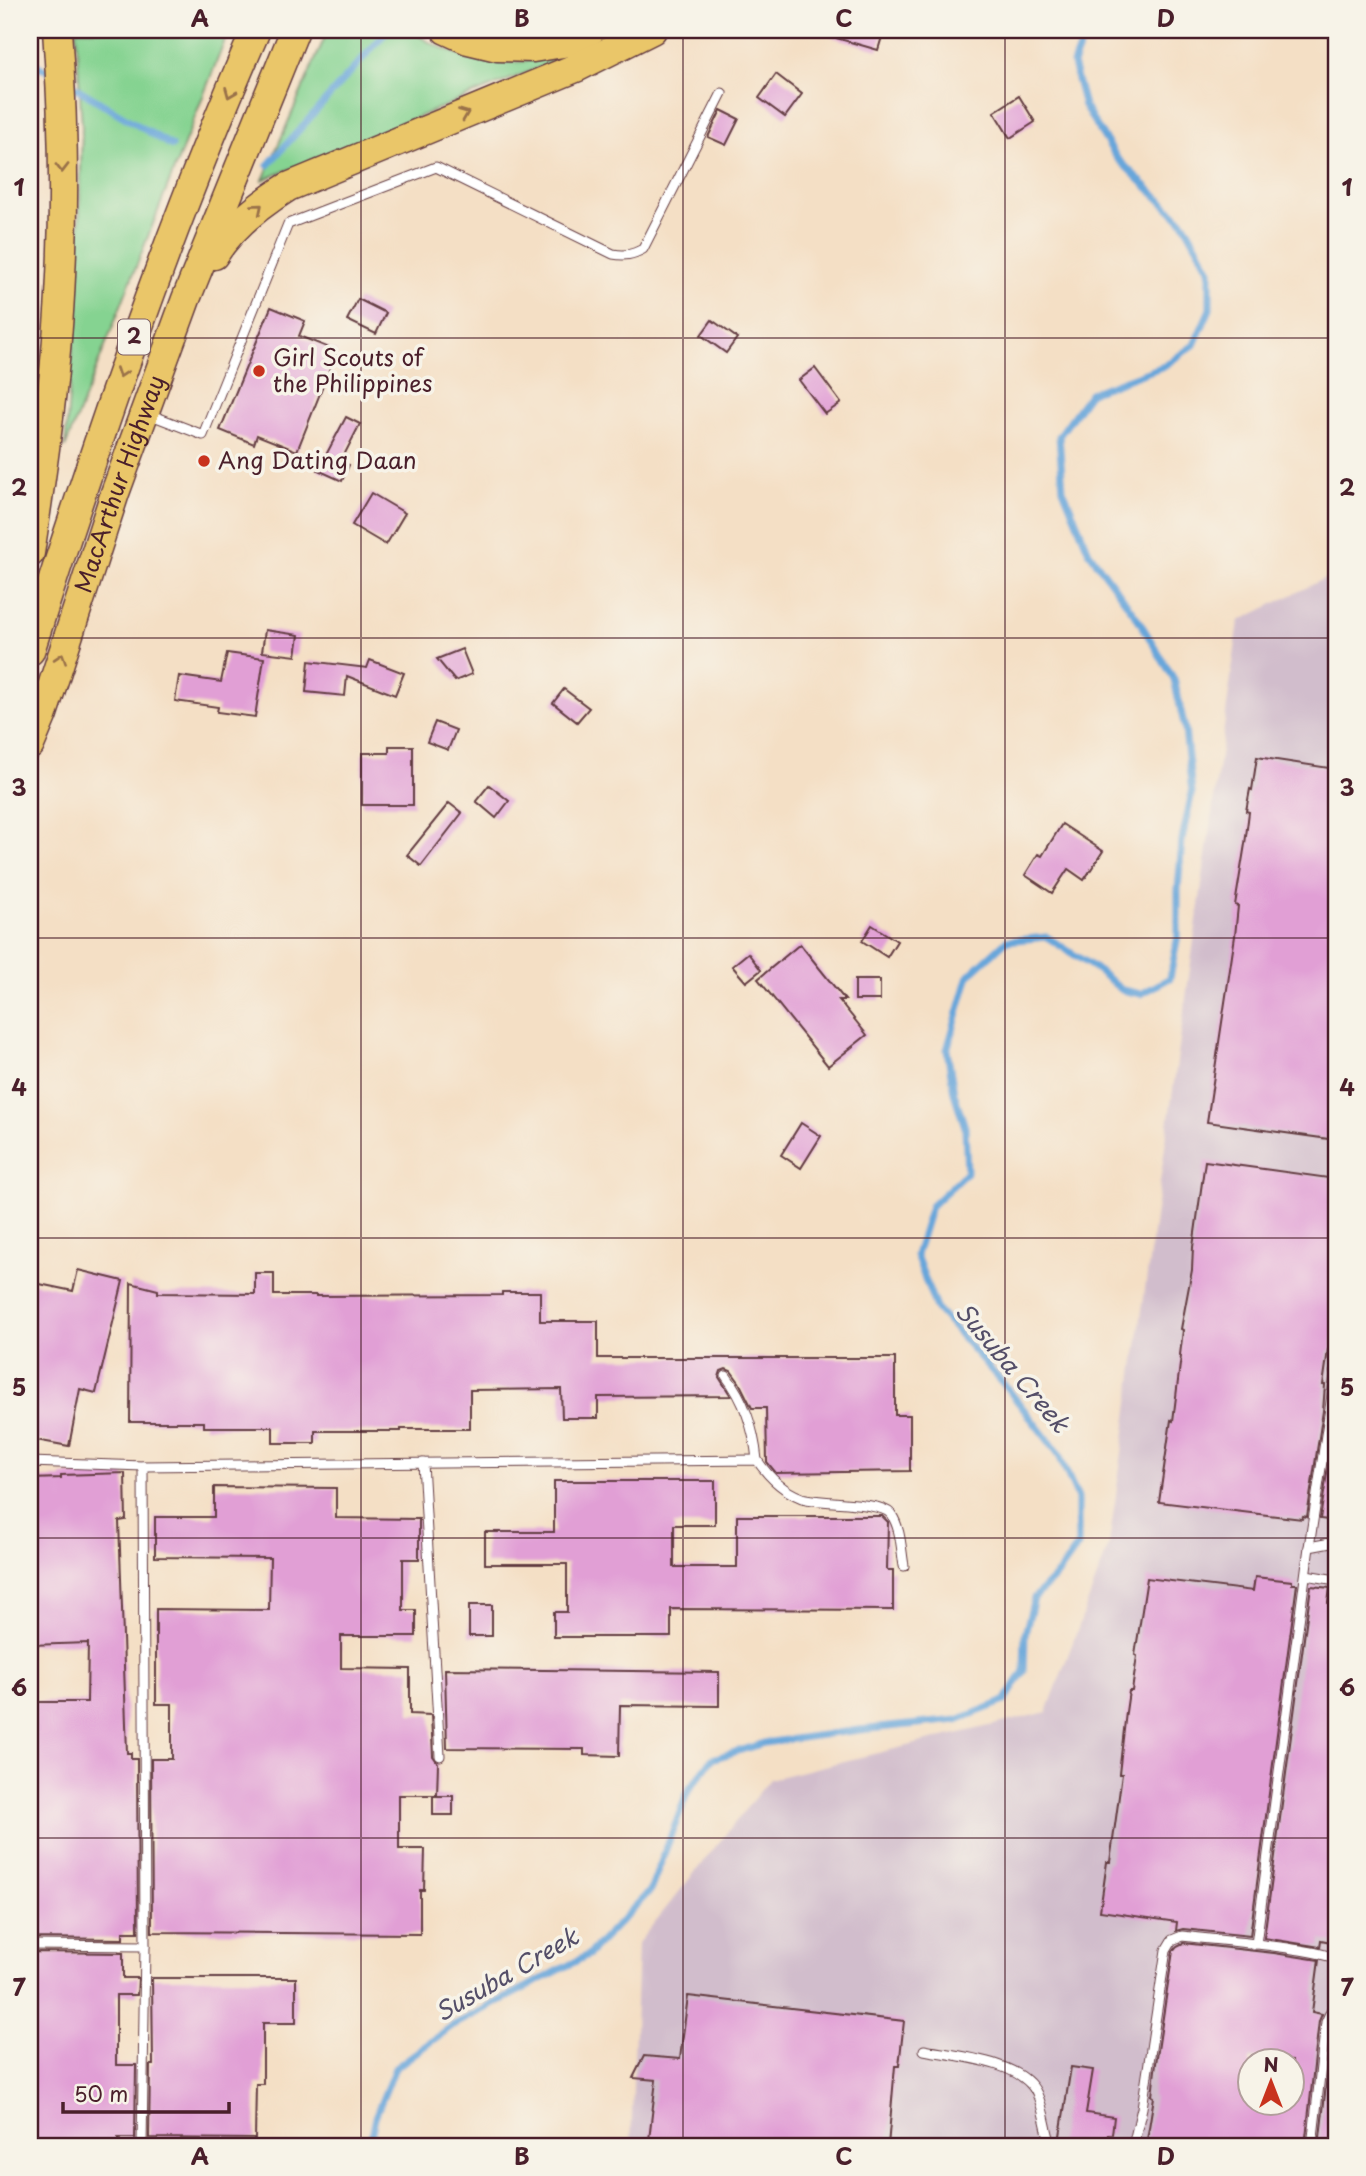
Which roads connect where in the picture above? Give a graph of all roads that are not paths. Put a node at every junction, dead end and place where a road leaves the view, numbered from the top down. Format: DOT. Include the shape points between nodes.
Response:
graph roads {
  1 [pos="58,30"];
  2 [pos="256,30"];
  3 [pos="295,30"];
  4 [pos="446,30"];
  5 [pos="591,30"];
  6 [pos="652,30"];
  7 [pos="722,93"];
  8 [pos="186,299"];
  9 [pos="145,413"];
  10 [pos="30,553"];
  11 [pos="30,651"];
  12 [pos="30,745"];
  13 [pos="1336,1369"];
  14 [pos="726,1376"];
  15 [pos="757,1460"];
  16 [pos="30,1462"];
  17 [pos="423,1463"];
  18 [pos="144,1466"];
  19 [pos="1336,1542"];
  20 [pos="1309,1547"];
  21 [pos="904,1566"];
  22 [pos="1306,1575"];
  23 [pos="1336,1580"];
  24 [pos="440,1756"];
  25 [pos="1256,1944"];
  26 [pos="30,1945"];
  27 [pos="145,1946"];
  28 [pos="1336,1959"];
  29 [pos="1336,2006"];
  30 [pos="924,2050"];
  31 [pos="142,2146"];
  32 [pos="1052,2146"];
  33 [pos="1133,2146"];
  34 [pos="1312,2146"];
  1 -- 10 [label="highway, one-way" via="61,276 44,464"];
  2 -- 11 [label="highway, MacArthur Highway / 2, one-way" via="152,284"];
  3 -- 8 [label="highway, MacArthur Highway / 2"];
  4 -- 5 [label="highway" via="497,47 533,48 569,42"];
  8 -- 6 [label="highway, one-way" via="224,239 260,205 288,187 578,67"];
  7 -- 9 [label="lane" via="643,249 629,255 613,254 436,167 288,224 203,435"];
  8 -- 9 [label="highway, MacArthur Highway / 2"];
  12 -- 9 [label="highway, MacArthur Highway / 2, one-way"];
  13 -- 20 [label="lane"];
  14 -- 15 [label="lane" via="750,1419"];
  15 -- 17 [label="lane"];
  15 -- 21 [label="lane" via="775,1482 800,1497 889,1512 896,1523"];
  16 -- 18 [label="lane"];
  17 -- 18 [label="lane"];
  17 -- 24 [label="lane"];
  18 -- 27 [label="lane"];
  19 -- 20 [label="lane"];
  20 -- 22 [label="lane"];
  22 -- 23 [label="lane"];
  22 -- 25 [label="lane"];
  25 -- 28 [label="lane"];
  25 -- 33 [label="lane" via="1182,1936 1168,1945"];
  26 -- 27 [label="lane"];
  27 -- 31 [label="lane"];
  29 -- 34 [label="lane" via="1326,2022"];
  30 -- 32 [label="lane" via="994,2064 1027,2079 1043,2108"];
}
